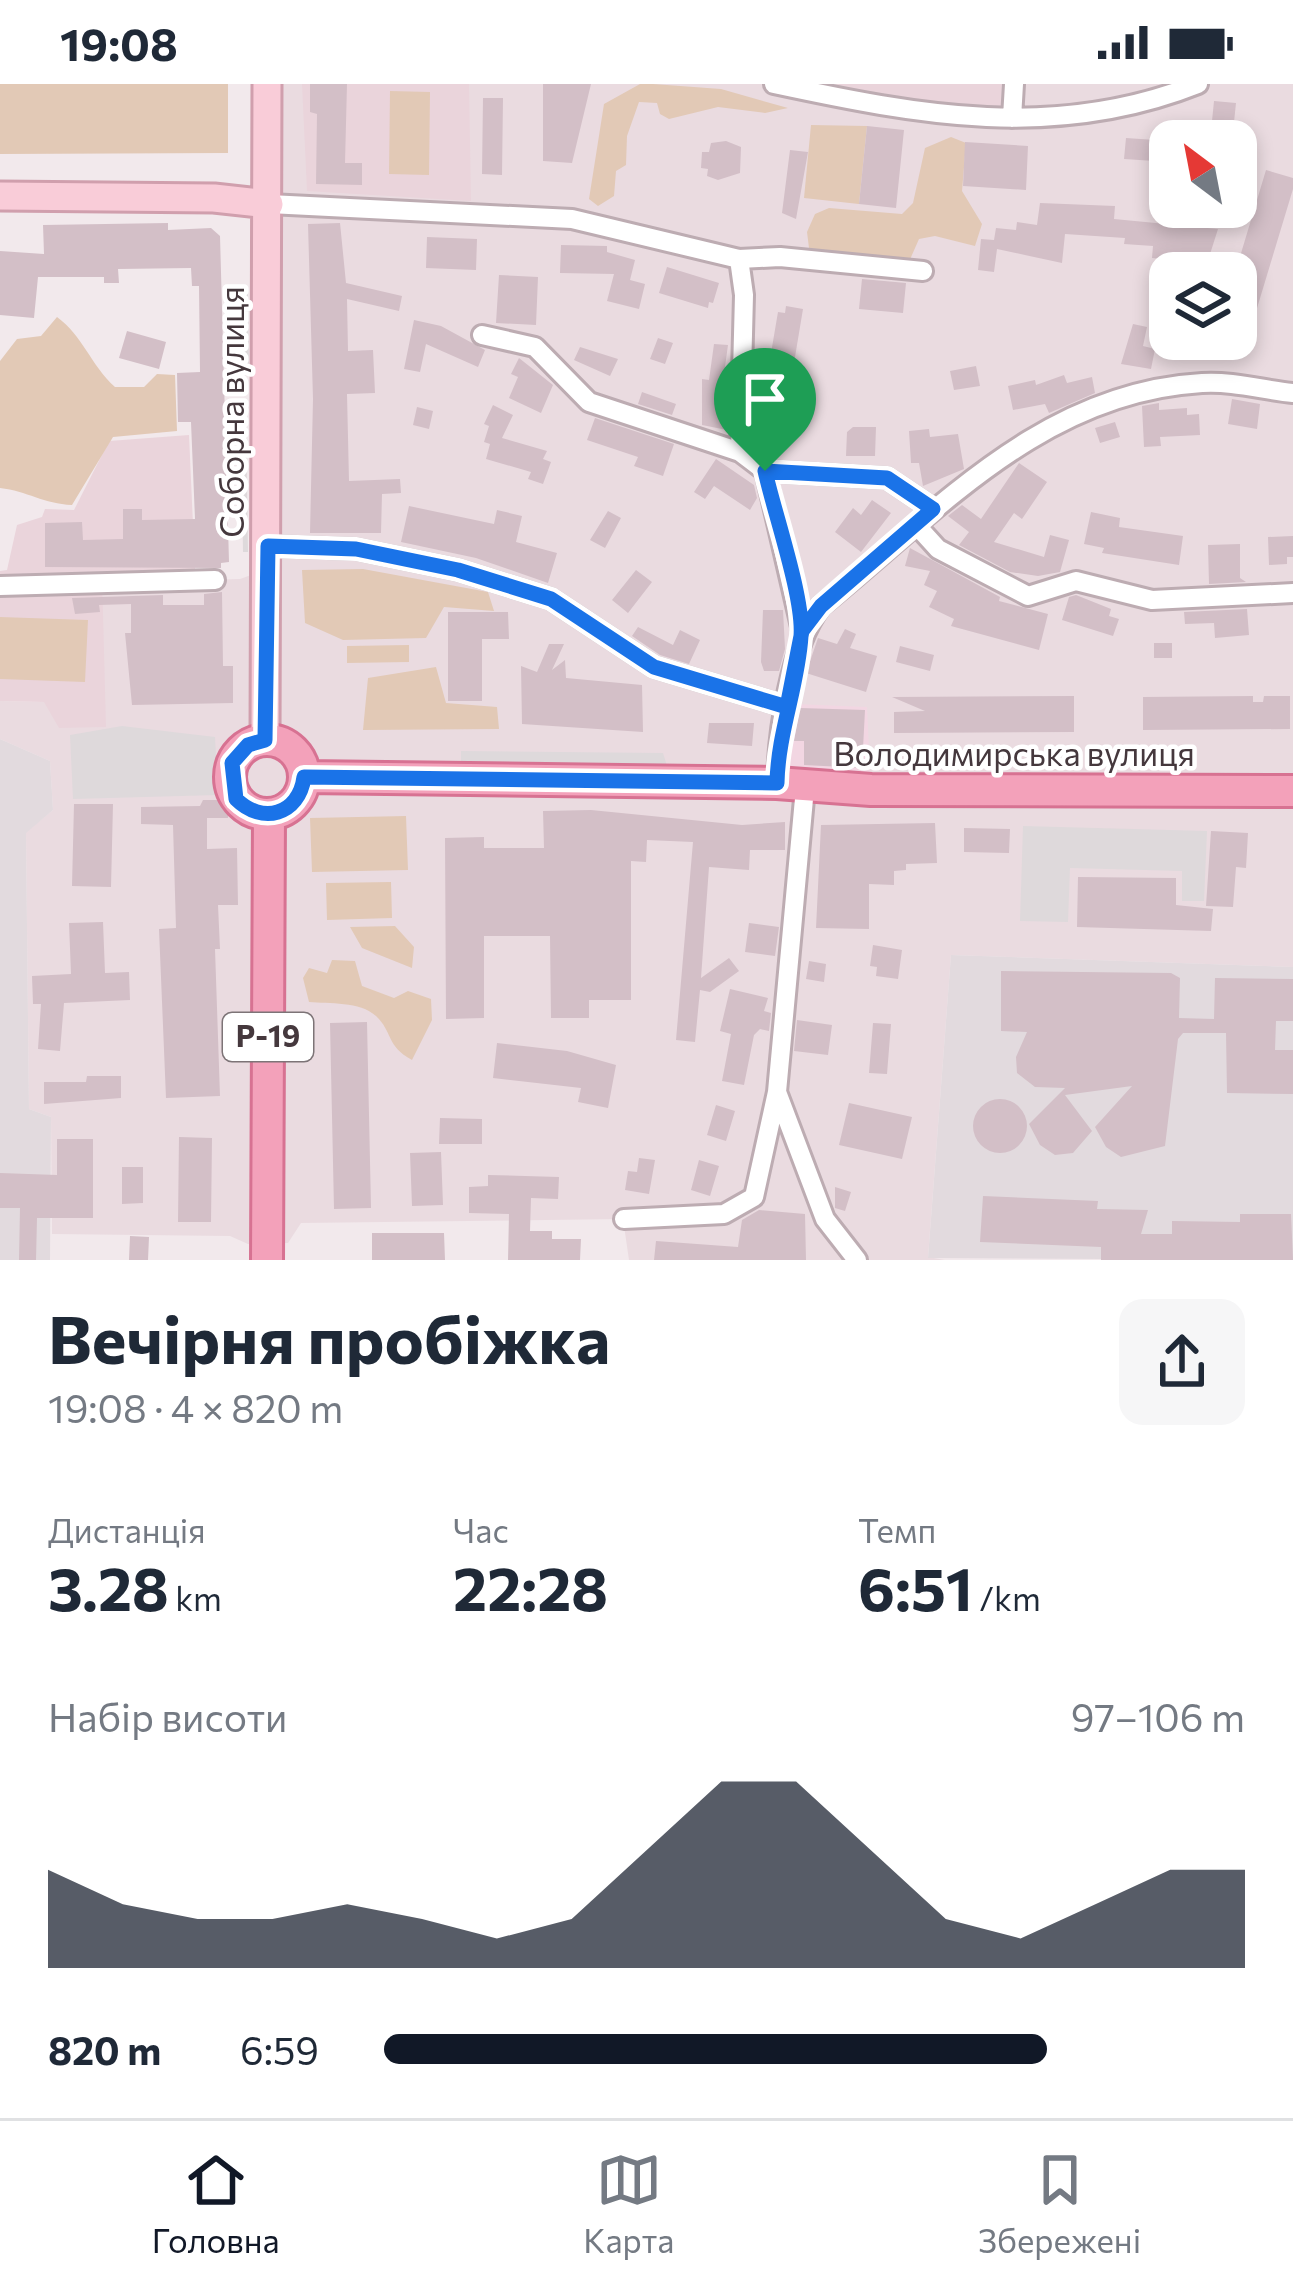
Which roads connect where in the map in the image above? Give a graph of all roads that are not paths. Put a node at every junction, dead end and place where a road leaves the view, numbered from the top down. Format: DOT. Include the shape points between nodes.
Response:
graph roads {
  1 [pos="268,84"];
  2 [pos="774,84"];
  3 [pos="1014,84"];
  4 [pos="1198,84"];
  5 [pos="1012,118"];
  6 [pos="0,196"];
  7 [pos="269,204"];
  8 [pos="739,259"];
  9 [pos="923,271"];
  10 [pos="482,335"];
  11 [pos="1293,393"];
  12 [pos="740,452"];
  13 [pos="765,471"];
  14 [pos="933,509"];
  15 [pos="918,526"];
  16 [pos="268,546"];
  17 [pos="215,580"];
  18 [pos="0,586"];
  19 [pos="1293,593"];
  20 [pos="802,631"];
  21 [pos="787,707"];
  22 [pos="265,740"];
  23 [pos="304,777"];
  24 [pos="791,786"];
  25 [pos="1293,790"];
  26 [pos="269,815"];
  27 [pos="777,1092"];
  28 [pos="624,1219"];
  29 [pos="266,1260"];
  30 [pos="857,1260"];
  1 -- 7 [label="main road, Соборна вулиця"];
  2 -- 5 [label="street" via="917,114"];
  3 -- 5 [label="street"];
  4 -- 5 [label="street" via="1062,119"];
  6 -- 7 [label="main road"];
  7 -- 8 [label="street" via="572,219"];
  7 -- 16 [label="main road, Соборна вулиця"];
  8 -- 9 [label="street"];
  8 -- 12 [label="street"];
  10 -- 12 [label="street" via="536,346 589,402"];
  11 -- 14 [label="street" via="1205,382 1074,414 1020,442"];
  12 -- 13 [label="street"];
  13 -- 14 [label="street" via="887,478"];
  13 -- 20 [label="street"];
  14 -- 15 [label="street"];
  15 -- 19 [label="street" via="938,549 1028,596 1076,581 1152,599"];
  15 -- 20 [label="street"];
  16 -- 21 [label="street" via="356,549 551,599 654,667"];
  16 -- 22 [label="main road, Соборна вулиця"];
  17 -- 18 [label="street"];
  20 -- 21 [label="street"];
  21 -- 24 [label="street"];
  22 -- 23 [label="main road" via="292,750"];
  22 -- 26 [label="main road" via="239,753 230,774 236,799"];
  23 -- 24 [label="main road, Володимирська вулиця"];
  23 -- 26 [label="main road" via="292,804"];
  24 -- 25 [label="main road, Володимирська вулиця"];
  24 -- 27 [label="street"];
  26 -- 29 [label="main road, Р-19"];
  27 -- 28 [label="street" via="754,1197 724,1214"];
  27 -- 30 [label="street" via="825,1220"];
}
